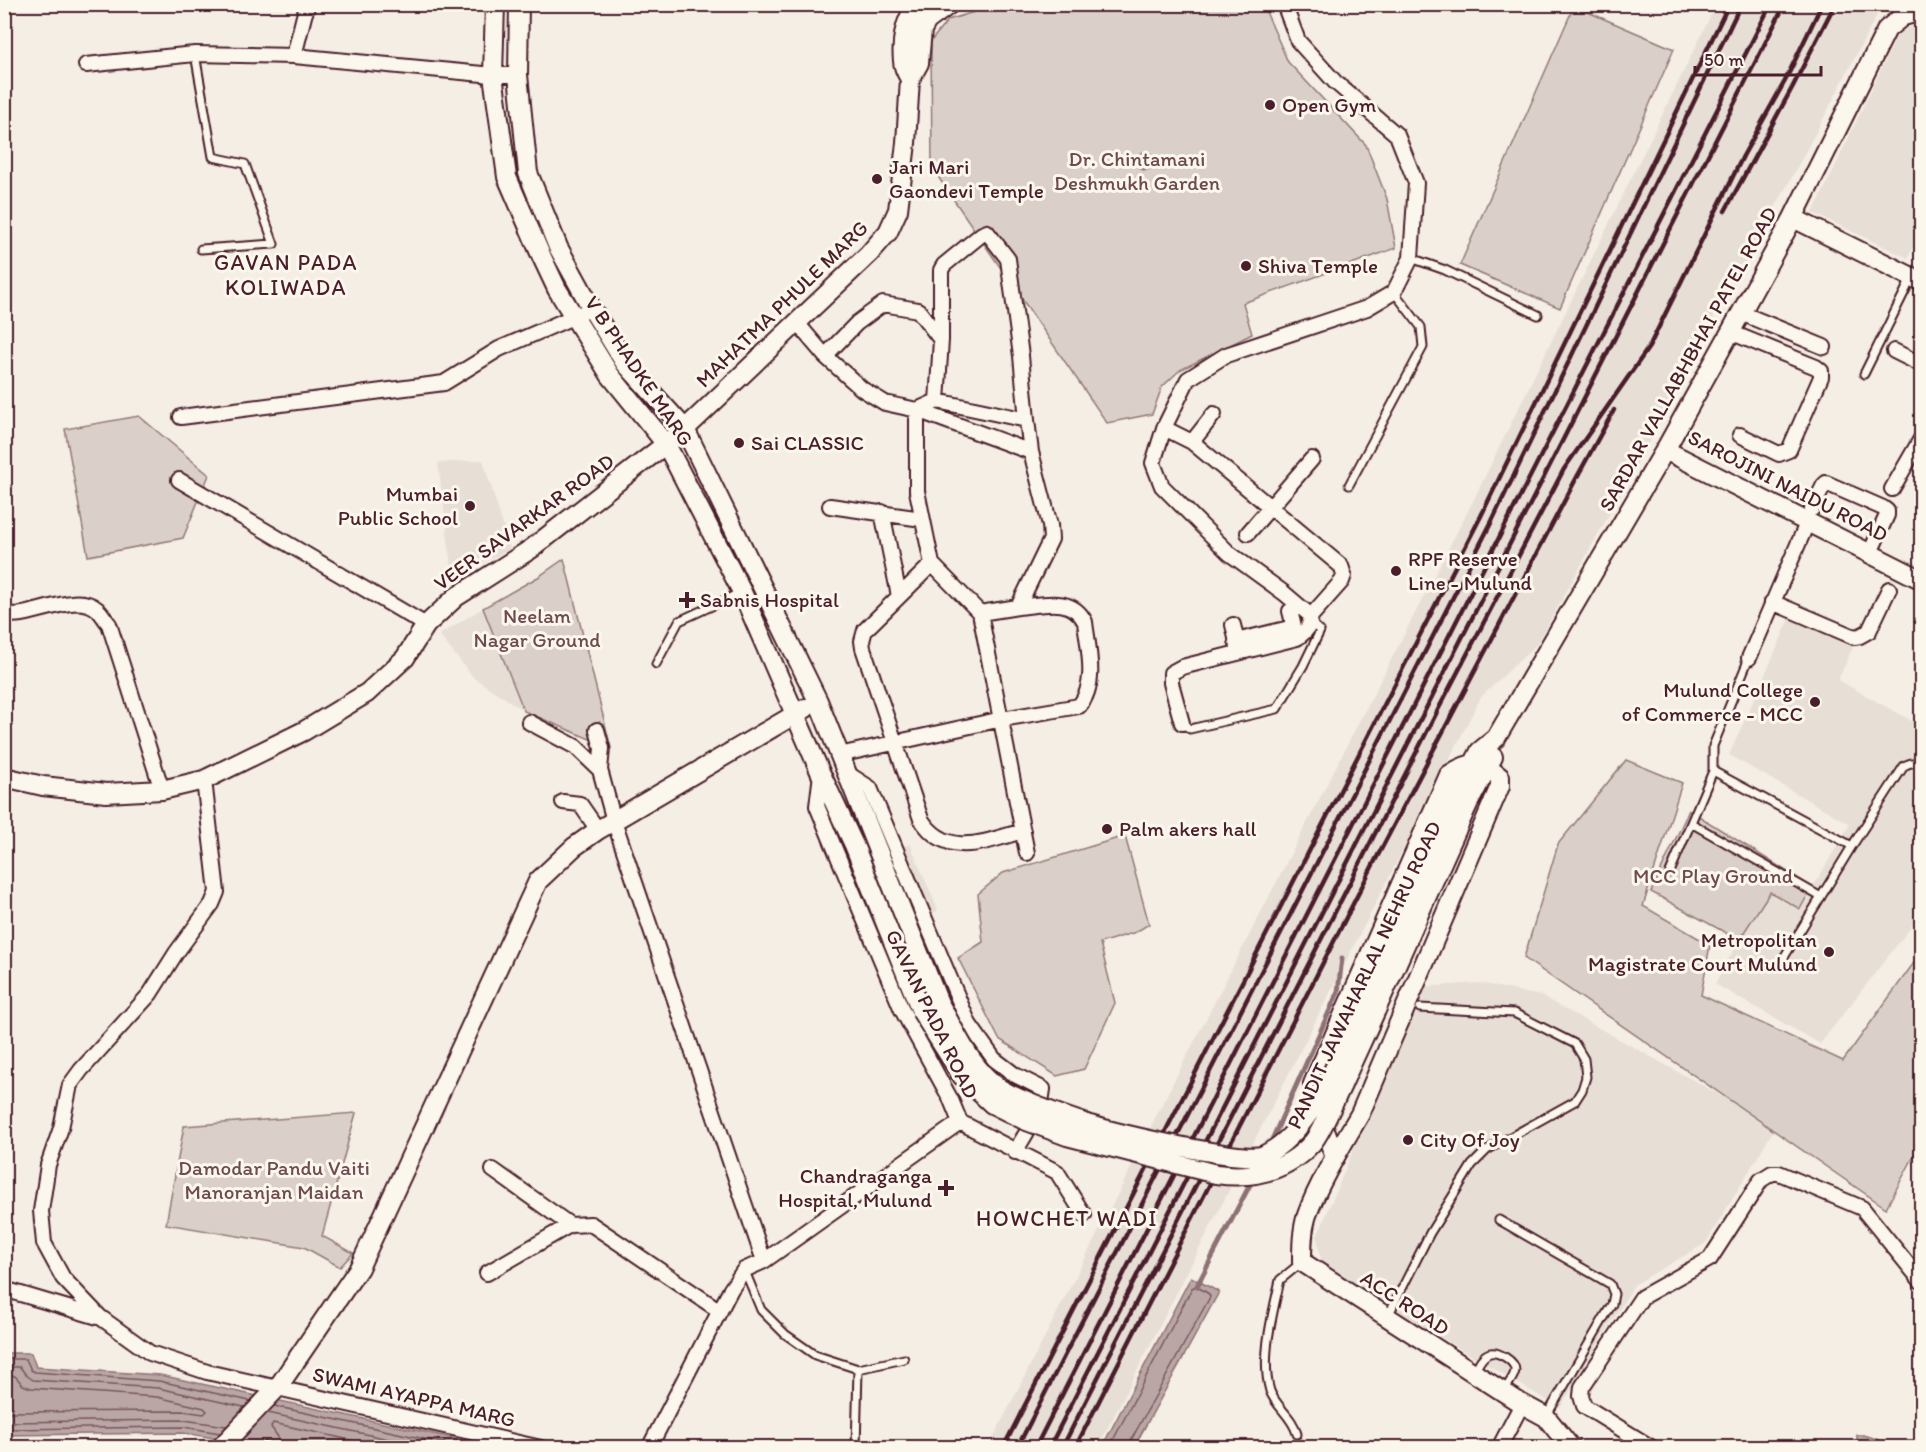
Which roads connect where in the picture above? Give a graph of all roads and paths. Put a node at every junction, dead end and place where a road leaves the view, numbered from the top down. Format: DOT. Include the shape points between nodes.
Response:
graph roads {
  1 [pos="308,4"];
  2 [pos="495,4"];
  3 [pos="519,4"];
  4 [pos="1284,4"];
  5 [pos="948,5"];
  6 [pos="920,9"];
  7 [pos="1922,11"];
  8 [pos="195,54"];
  9 [pos="294,56"];
  10 [pos="86,65"];
  11 [pos="493,75"];
  12 [pos="518,75"];
  13 [pos="1793,218"];
  14 [pos="201,249"];
  15 [pos="1412,258"];
  16 [pos="575,279"];
  17 [pos="1918,279"];
  18 [pos="557,289"];
  19 [pos="1394,292"];
  20 [pos="592,309"];
  21 [pos="1741,313"];
  22 [pos="1538,315"];
  23 [pos="573,316"];
  24 [pos="798,323"];
  25 [pos="1730,333"];
  26 [pos="941,340"];
  27 [pos="1824,346"];
  28 [pos="1894,351"];
  29 [pos="825,356"];
  30 [pos="1922,364"];
  31 [pos="1864,374"];
  32 [pos="937,401"];
  33 [pos="918,410"];
  34 [pos="1214,414"];
  35 [pos="181,417"];
  36 [pos="1027,420"];
  37 [pos="1164,428"];
  38 [pos="685,429"];
  39 [pos="1740,435"];
  40 [pos="1922,437"];
  41 [pos="1192,442"];
  42 [pos="666,444"];
  43 [pos="1665,450"];
  44 [pos="1031,452"];
  45 [pos="1312,459"];
  46 [pos="179,480"];
  47 [pos="1349,485"];
  48 [pos="1892,489"];
  49 [pos="830,506"];
  50 [pos="1269,508"];
  51 [pos="882,512"];
  52 [pos="1810,515"];
  53 [pos="922,519"];
  54 [pos="1248,533"];
  55 [pos="1870,553"];
  56 [pos="932,564"];
  57 [pos="1922,580"];
  58 [pos="1889,589"];
  59 [pos="742,592"];
  60 [pos="899,596"];
  61 [pos="1772,602"];
  62 [pos="1018,607"];
  63 [pos="1290,611"];
  64 [pos="980,613"];
  65 [pos="4,614"];
  66 [pos="1310,619"];
  67 [pos="426,625"];
  68 [pos="1233,625"];
  69 [pos="1295,632"];
  70 [pos="1238,647"];
  71 [pos="1749,658"];
  72 [pos="656,664"];
  73 [pos="818,701"];
  74 [pos="795,715"];
  75 [pos="1002,719"];
  76 [pos="529,722"];
  77 [pos="1182,723"];
  78 [pos="597,730"];
  79 [pos="896,742"];
  80 [pos="842,763"];
  81 [pos="1481,765"];
  82 [pos="1922,765"];
  83 [pos="600,770"];
  84 [pos="1713,771"];
  85 [pos="821,774"];
  86 [pos="4,777"];
  87 [pos="204,780"];
  88 [pos="162,790"];
  89 [pos="563,802"];
  90 [pos="1691,822"];
  91 [pos="606,825"];
  92 [pos="1023,831"];
  93 [pos="873,841"];
  94 [pos="854,845"];
  95 [pos="1851,846"];
  96 [pos="1028,853"];
  97 [pos="1670,872"];
  98 [pos="1821,897"];
  99 [pos="1783,959"];
  100 [pos="1370,1008"];
  101 [pos="1420,1008"];
  102 [pos="960,1122"];
  103 [pos="1015,1152"];
  104 [pos="1335,1157"];
  105 [pos="494,1170"];
  106 [pos="1084,1215"];
  107 [pos="1499,1220"];
  108 [pos="570,1225"];
  109 [pos="764,1261"];
  110 [pos="1302,1262"];
  111 [pos="744,1270"];
  112 [pos="487,1273"];
  113 [pos="1922,1282"];
  114 [pos="4,1289"];
  115 [pos="720,1311"];
  116 [pos="100,1317"];
  117 [pos="1387,1318"];
  118 [pos="904,1359"];
  119 [pos="858,1369"];
  120 [pos="1473,1373"];
  121 [pos="1503,1392"];
  122 [pos="273,1393"];
  123 [pos="1522,1404"];
  124 [pos="1546,1417"];
  125 [pos="1297,1434"];
  126 [pos="220,1448"];
  127 [pos="541,1448"];
  128 [pos="649,1448"];
  129 [pos="856,1448"];
  130 [pos="1499,1448"];
  131 [pos="1571,1448"];
  132 [pos="1652,1448"];
  1 -- 9 [label="street"];
  2 -- 11 [label="main road, V B PHADKE MARG"];
  3 -- 12 [label="main road, V B PHADKE MARG"];
  4 -- 15 [label="street" via="1299,41 1335,82 1397,135 1416,183"];
  5 -- 6 [label="main road"];
  6 -- 24 [label="main road, MAHATMA PHULE MARG" via="905,26 903,63 910,79 898,210 888,232 869,254"];
  7 -- 13 [label="main road, SARDAR VALLABHBHAI PATEL ROAD" via="1903,16 1887,29"];
  8 -- 9 [label="street"];
  8 -- 10 [label="street"];
  8 -- 14 [label="lane" via="213,157 245,164 274,244"];
  9 -- 11 [label="street"];
  11 -- 12 [label="street"];
  11 -- 18 [label="main road, V B PHADKE MARG" via="507,177"];
  12 -- 16 [label="main road, V B PHADKE MARG" via="528,173"];
  13 -- 17 [label="main road"];
  13 -- 21 [label="main road, SARDAR VALLABHBHAI PATEL ROAD"];
  15 -- 19 [label="street"];
  15 -- 22 [label="lane"];
  16 -- 18 [label="main road"];
  16 -- 20 [label="main road, V B PHADKE MARG"];
  17 -- 31 [label="lane"];
  18 -- 23 [label="main road, V B PHADKE MARG"];
  19 -- 37 [label="street" via="1367,308 1226,355 1188,379"];
  19 -- 47 [label="lane" via="1421,327 1423,347"];
  20 -- 23 [label="street"];
  20 -- 38 [label="main road, V B PHADKE MARG" via="625,363"];
  21 -- 25 [label="main road, SARDAR VALLABHBHAI PATEL ROAD"];
  21 -- 27 [label="street"];
  23 -- 35 [label="street" via="499,349 444,382"];
  23 -- 42 [label="main road, V B PHADKE MARG" via="610,375"];
  24 -- 29 [label="street"];
  24 -- 38 [label="main road, MAHATMA PHULE MARG"];
  25 -- 39 [label="street" via="1821,371 1789,450 1779,454"];
  25 -- 43 [label="main road, SARDAR VALLABHBHAI PATEL ROAD"];
  26 -- 29 [label="street" via="918,310 887,303 857,323"];
  26 -- 32 [label="street"];
  26 -- 36 [label="street" via="941,270 987,232 1008,259"];
  28 -- 30 [label="street"];
  29 -- 33 [label="street" via="885,404"];
  32 -- 33 [label="street"];
  32 -- 36 [label="street"];
  33 -- 44 [label="street"];
  33 -- 53 [label="street" via="916,475"];
  34 -- 41 [label="street"];
  36 -- 44 [label="street"];
  37 -- 41 [label="street"];
  37 -- 66 [label="street" via="1153,463 1162,486 1229,554 1284,593"];
  38 -- 42 [label="main road, VEER SAVARKAR ROAD"];
  38 -- 73 [label="main road, V B PHADKE MARG"];
  40 -- 48 [label="street"];
  41 -- 50 [label="street"];
  42 -- 59 [label="main road, V B PHADKE MARG"];
  42 -- 67 [label="main road, VEER SAVARKAR ROAD" via="531,549 456,597"];
  43 -- 52 [label="main road, SAROJINI NAIDU ROAD"];
  43 -- 81 [label="main road, SARDAR VALLABHBHAI PATEL ROAD" via="1496,738 1480,751"];
  44 -- 62 [label="street" via="1051,539"];
  45 -- 50 [label="street"];
  46 -- 67 [label="street"];
  49 -- 51 [label="street"];
  50 -- 54 [label="street"];
  50 -- 66 [label="street" via="1343,570 1342,581"];
  51 -- 53 [label="street"];
  51 -- 60 [label="street"];
  52 -- 55 [label="main road, SAROJINI NAIDU ROAD"];
  52 -- 55 [label="street" via="1826,483 1883,508 1887,515"];
  52 -- 61 [label="street"];
  53 -- 56 [label="street"];
  55 -- 57 [label="main road, SAROJINI NAIDU ROAD"];
  56 -- 60 [label="street"];
  56 -- 64 [label="street"];
  58 -- 61 [label="street" via="1869,631 1854,637"];
  59 -- 72 [label="lane" via="679,621"];
  59 -- 74 [label="main road, V B PHADKE MARG"];
  60 -- 79 [label="street" via="865,630 862,641"];
  61 -- 71 [label="street"];
  62 -- 64 [label="street"];
  62 -- 75 [label="street" via="1058,603 1082,614 1091,675 1085,699 1078,706"];
  63 -- 69 [label="street"];
  64 -- 75 [label="street"];
  65 -- 88 [label="street" via="19,616 62,604 96,608 109,624"];
  66 -- 69 [label="street" via="1306,632"];
  66 -- 77 [label="lane" via="1320,631 1277,709 1190,729"];
  67 -- 87 [label="main road, VEER SAVARKAR ROAD" via="405,658 368,693 304,731"];
  68 -- 70 [label="street"];
  69 -- 70 [label="street"];
  70 -- 77 [label="street" via="1171,673"];
  71 -- 84 [label="lane" via="1713,746"];
  73 -- 74 [label="main road"];
  73 -- 80 [label="main road, V B PHADKE MARG"];
  74 -- 85 [label="main road, V B PHADKE MARG"];
  74 -- 91 [label="main road"];
  75 -- 79 [label="street"];
  75 -- 92 [label="street"];
  76 -- 83 [label="street" via="576,747"];
  78 -- 83 [label="street" via="602,748"];
  79 -- 80 [label="street"];
  79 -- 92 [label="street" via="921,819 936,836 969,845"];
  80 -- 93 [label="main road, V B PHADKE MARG"];
  80 -- 103 [label="street" via="870,788 969,1024 994,1059 1043,1089 1040,1110"];
  81 -- 100 [label="main road, PANDIT JAWAHARLAL NEHRU ROAD" via="1468,804"];
  81 -- 100 [label="main road, PANDIT JAWAHARLAL NEHRU ROAD" via="1456,798"];
  81 -- 104 [label="main road" via="1500,777 1500,786 1359,1114"];
  81 -- 104 [label="main road" via="1464,765 1449,775 1313,1084 1319,1115"];
  82 -- 95 [label="lane" via="1916,762 1904,766"];
  83 -- 91 [label="street"];
  84 -- 90 [label="lane"];
  84 -- 95 [label="lane"];
  85 -- 94 [label="main road, V B PHADKE MARG"];
  85 -- 102 [label="street, GAVAN PADA ROAD" via="817,806 902,1010"];
  86 -- 88 [label="main road, VEER SAVARKAR ROAD" via="106,793"];
  87 -- 88 [label="main road, VEER SAVARKAR ROAD"];
  87 -- 116 [label="street" via="215,898 150,994 70,1085 48,1166 41,1211 44,1243 63,1278"];
  89 -- 91 [label="street" via="580,804"];
  90 -- 97 [label="lane"];
  90 -- 98 [label="lane"];
  91 -- 109 [label="street"];
  91 -- 122 [label="main road" via="574,847 538,881 359,1268"];
  92 -- 96 [label="street"];
  93 -- 100 [label="main road, PANDIT JAWAHARLAL NEHRU ROAD, bridge" via="939,1003 976,1067 999,1088 1088,1124 1211,1153 1263,1156 1286,1140 1306,1118"];
  94 -- 100 [label="main road, PANDIT JAWAHARLAL NEHRU ROAD, bridge" via="921,1011 962,1076 993,1104 1067,1136 1216,1174 1238,1177 1266,1173 1290,1162 1313,1141 1330,1110"];
  95 -- 98 [label="lane"];
  98 -- 99 [label="lane"];
  101 -- 117 [label="lane" via="1514,1013 1575,1044 1584,1059 1586,1077 1575,1101 1487,1150 1472,1165 1430,1233"];
  102 -- 103 [label="street, GAVAN PADA ROAD"];
  102 -- 109 [label="street"];
  103 -- 106 [label="street, GAVAN PADA ROAD" via="1057,1172"];
  104 -- 110 [label="main road" via="1307,1216"];
  105 -- 108 [label="street"];
  107 -- 124 [label="lane" via="1610,1284 1614,1294 1612,1304"];
  108 -- 112 [label="street"];
  108 -- 115 [label="street" via="591,1224"];
  109 -- 111 [label="street"];
  110 -- 117 [label="main road, ACC ROAD"];
  110 -- 125 [label="lane" via="1280,1280 1268,1346 1267,1376 1271,1393"];
  111 -- 115 [label="street"];
  111 -- 119 [label="lane" via="761,1310 786,1334 815,1355"];
  113 -- 132 [label="street" via="1862,1208 1772,1173 1761,1180 1710,1259 1642,1297 1582,1387 1584,1406"];
  114 -- 116 [label="street"];
  115 -- 128 [label="street"];
  116 -- 122 [label="street, SWAMI AYAPPA MARG" via="150,1353"];
  117 -- 120 [label="main road, ACC ROAD"];
  118 -- 119 [label="lane"];
  119 -- 129 [label="lane"];
  120 -- 121 [label="main road, ACC ROAD"];
  120 -- 121 [label="lane" via="1489,1353 1495,1352 1512,1362 1514,1374"];
  121 -- 123 [label="main road, ACC ROAD"];
  122 -- 126 [label="main road"];
  122 -- 127 [label="street, SWAMI AYAPPA MARG"];
  123 -- 124 [label="main road, ACC ROAD"];
  123 -- 130 [label="street"];
  124 -- 131 [label="main road, ACC ROAD"];
}
